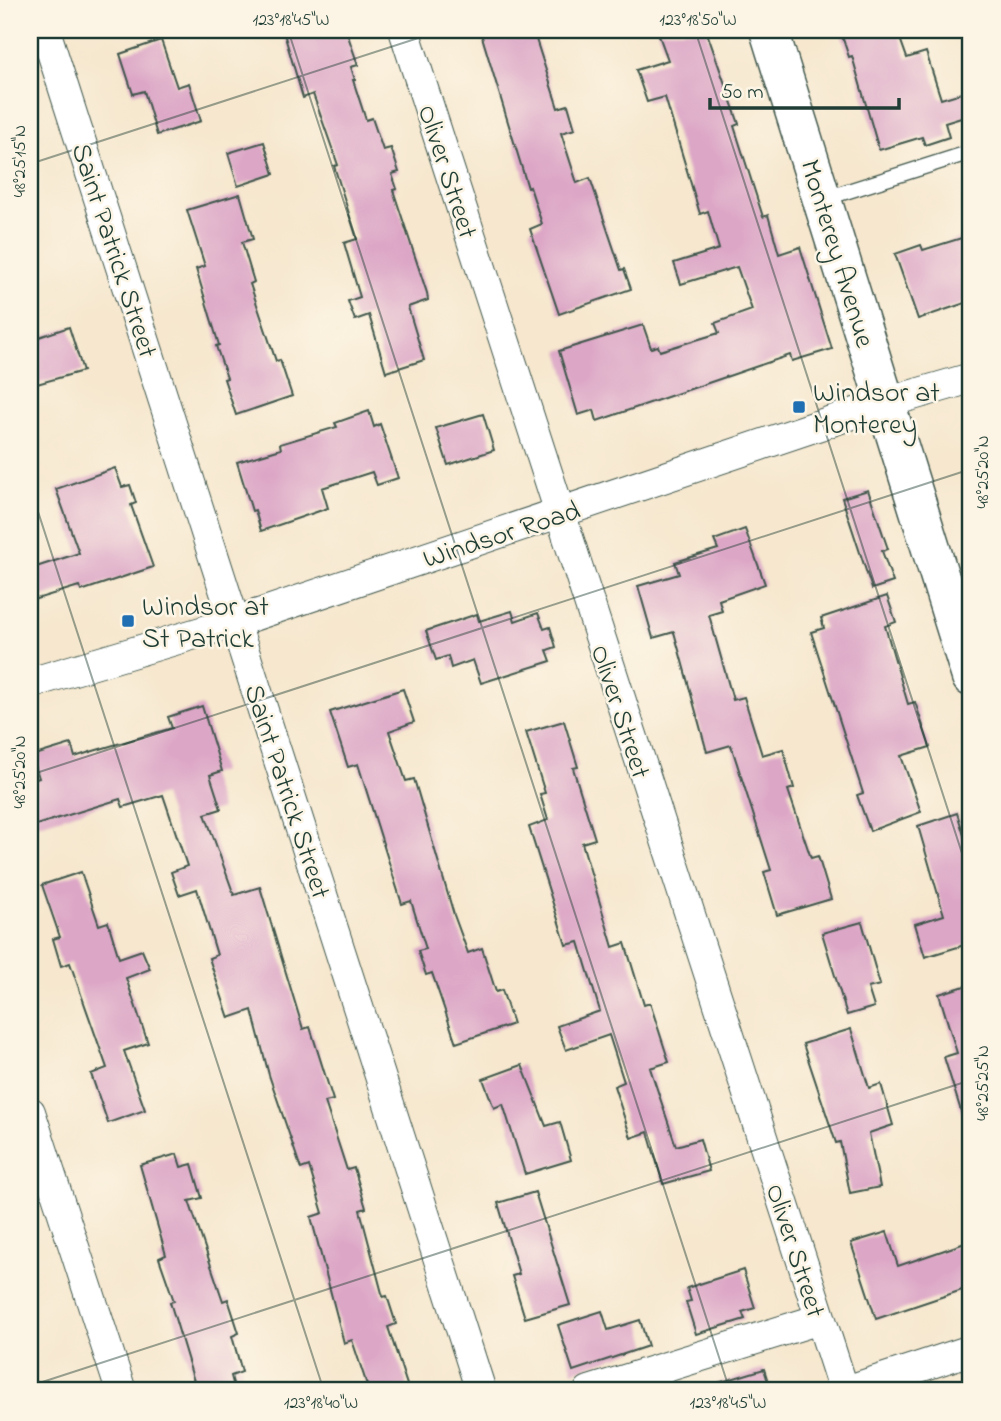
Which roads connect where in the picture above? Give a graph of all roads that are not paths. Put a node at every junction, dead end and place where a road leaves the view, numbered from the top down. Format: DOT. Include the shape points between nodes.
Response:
graph roads {
  1 [pos="45,30"];
  2 [pos="404,30"];
  3 [pos="769,30"];
  4 [pos="971,152"];
  5 [pos="823,199"];
  6 [pos="971,378"];
  7 [pos="885,403"];
  8 [pos="558,514"];
  9 [pos="957,583"];
  10 [pos="235,622"];
  11 [pos="971,677"];
  12 [pos="30,683"];
  13 [pos="30,1112"];
  14 [pos="820,1319"];
  15 [pos="971,1350"];
  16 [pos="121,1391"];
  17 [pos="481,1391"];
  18 [pos="589,1391"];
  19 [pos="845,1391"];
  1 -- 10 [label="street, Saint Patrick Street"];
  2 -- 8 [label="street, Oliver Street"];
  3 -- 5 [label="street, Monterey Avenue"];
  4 -- 5 [label="lane"];
  5 -- 7 [label="street, Monterey Avenue"];
  6 -- 7 [label="street, Windsor Road"];
  7 -- 8 [label="street, Windsor Road"];
  7 -- 9 [label="street, Monterey Avenue"];
  8 -- 10 [label="street, Windsor Road"];
  8 -- 14 [label="street, Oliver Street"];
  9 -- 11 [label="street, Monterey Avenue"];
  10 -- 12 [label="street, Windsor Road"];
  10 -- 17 [label="street, Saint Patrick Street"];
  13 -- 16 [label="street"];
  14 -- 18 [label="street"];
  14 -- 19 [label="street, Oliver Street"];
  15 -- 19 [label="street"];
}
